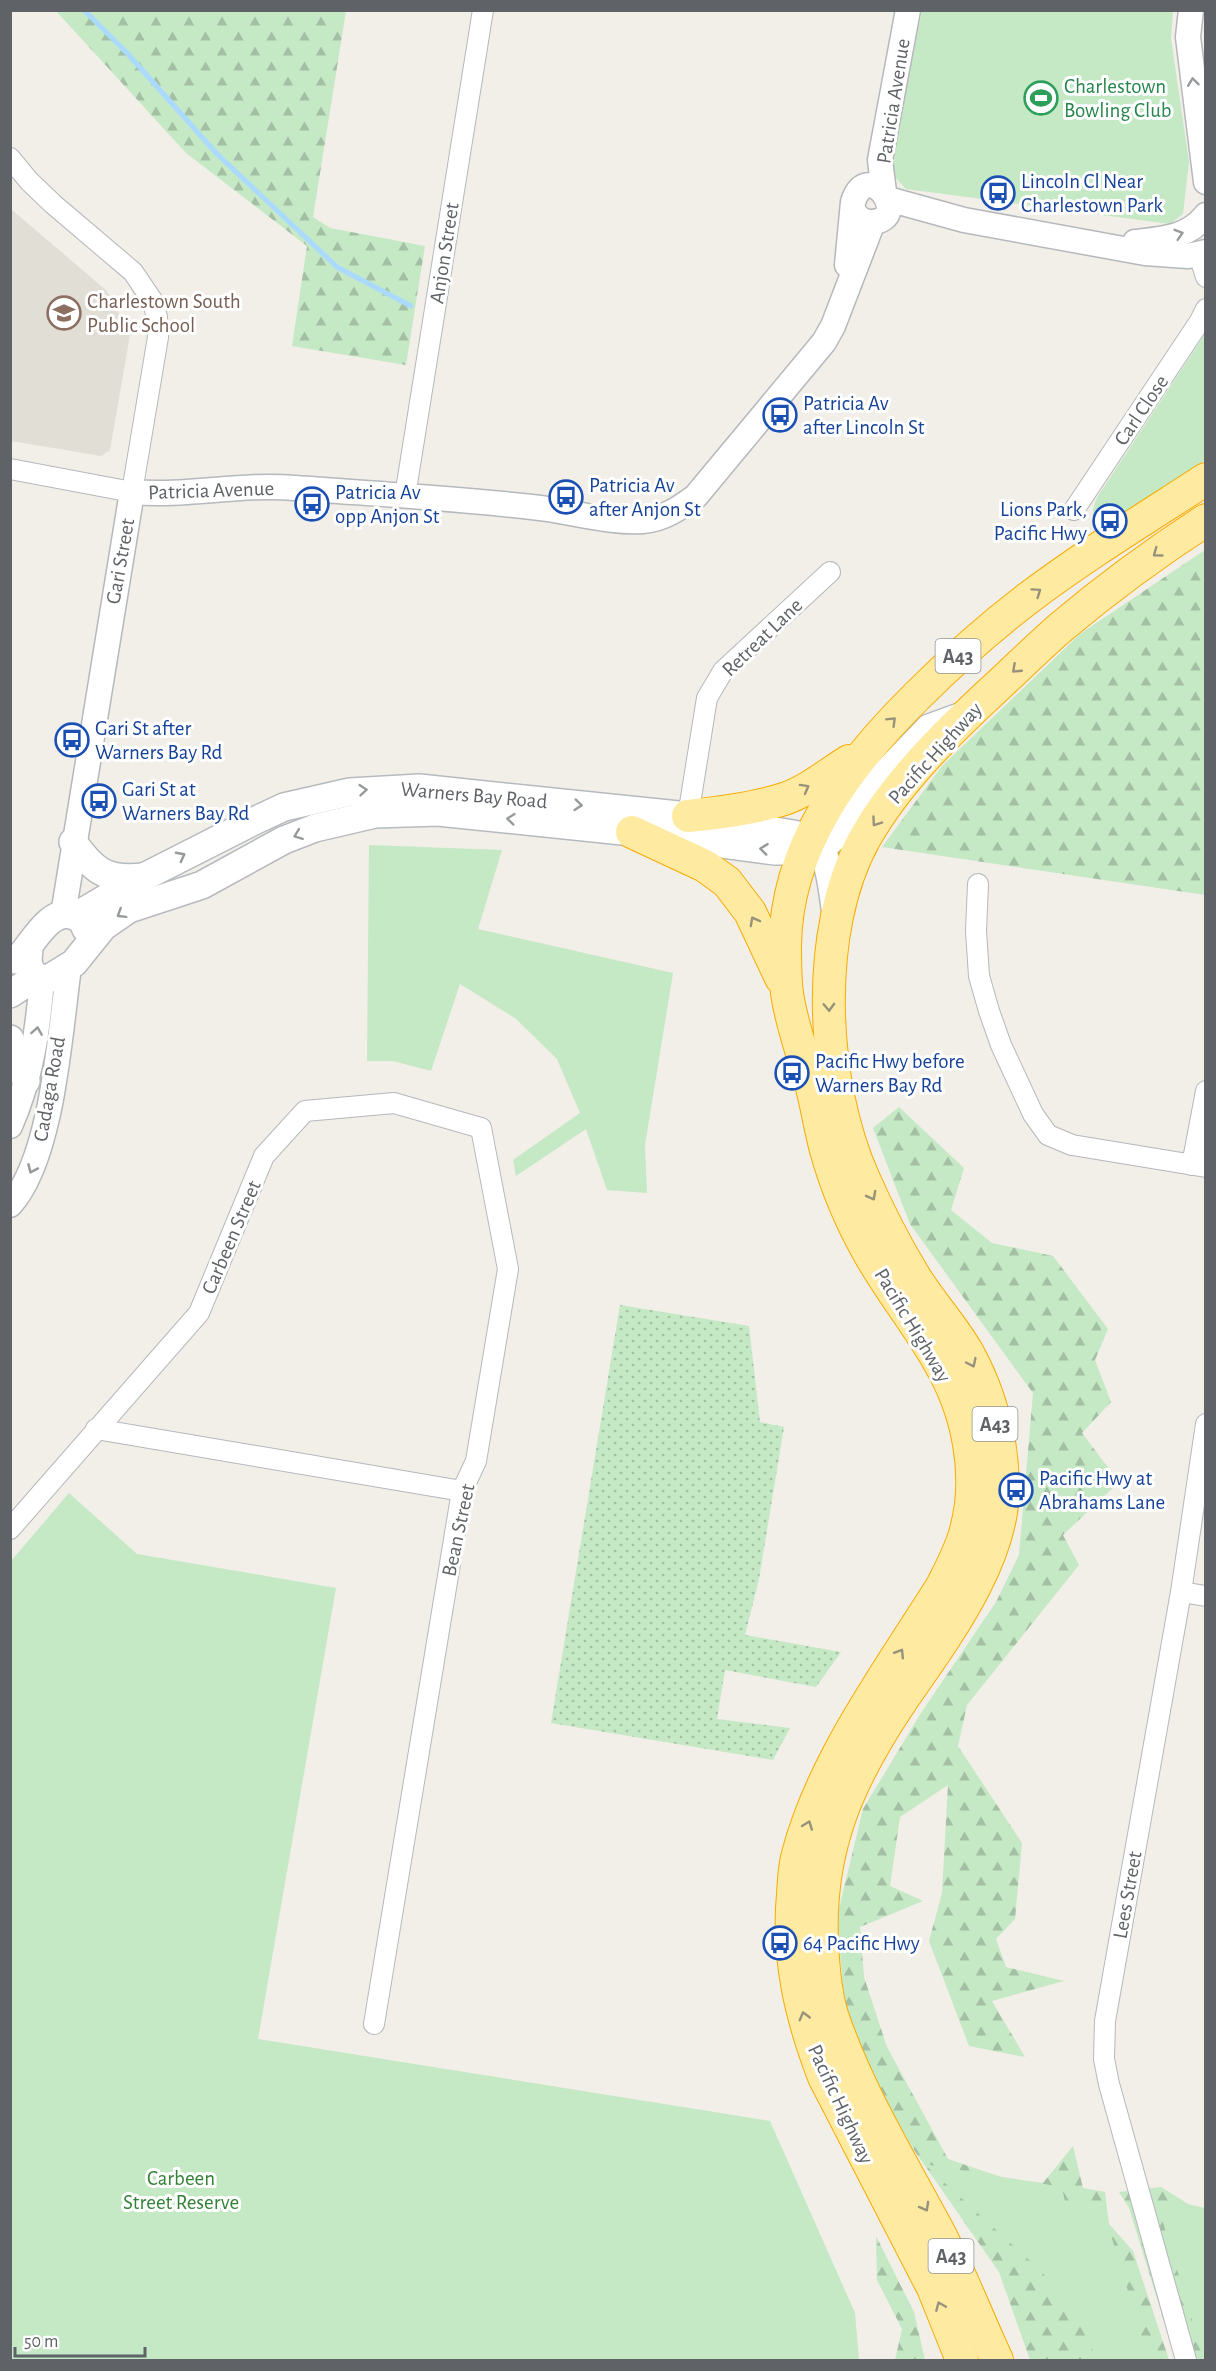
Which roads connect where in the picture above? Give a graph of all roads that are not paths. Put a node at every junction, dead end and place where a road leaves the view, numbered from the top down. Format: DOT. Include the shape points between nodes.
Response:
graph roads {
  1 [pos="483,10"];
  2 [pos="893,10"];
  3 [pos="908,10"];
  4 [pos="1191,10"];
  5 [pos="10,158"];
  6 [pos="1206,182"];
  7 [pos="873,205"];
  8 [pos="1206,215"];
  9 [pos="1103,244"];
  10 [pos="1203,261"];
  11 [pos="1206,309"];
  12 [pos="10,470"];
  13 [pos="1206,479"];
  14 [pos="132,492"];
  15 [pos="405,496"];
  16 [pos="1074,510"];
  17 [pos="1206,520"];
  18 [pos="830,572"];
  19 [pos="969,713"];
  20 [pos="866,750"];
  21 [pos="688,816"];
  22 [pos="632,832"];
  23 [pos="73,842"];
  24 [pos="812,846"];
  25 [pos="143,877"];
  26 [pos="978,884"];
  27 [pos="836,915"];
  28 [pos="69,916"];
  29 [pos="20,957"];
  30 [pos="77,958"];
  31 [pos="39,978"];
  32 [pos="787,993"];
  33 [pos="10,994"];
  34 [pos="10,1039"];
  35 [pos="26,1081"];
  36 [pos="1206,1091"];
  37 [pos="394,1103"];
  38 [pos="10,1126"];
  39 [pos="1199,1166"];
  40 [pos="10,1204"];
  41 [pos="1206,1424"];
  42 [pos="96,1429"];
  43 [pos="462,1491"];
  44 [pos="1200,1501"];
  45 [pos="10,1529"];
  46 [pos="1181,1592"];
  47 [pos="1206,1596"];
  48 [pos="374,2024"];
  49 [pos="962,2361"];
  50 [pos="997,2361"];
  51 [pos="1186,2361"];
  1 -- 15 [label="street, Anjon Street"];
  2 -- 7 [label="street, Patricia Avenue"];
  3 -- 7 [label="street, Patricia Avenue"];
  6 -- 4 [label="street, one-way" via="1188,37"];
  5 -- 14 [label="street, Gari Street" via="53,204 133,272 152,300 158,323 157,346"];
  7 -- 9 [label="street"];
  7 -- 15 [label="street, Patricia Avenue" via="844,297 824,342 696,496 678,510 645,521 623,521 540,508"];
  9 -- 8 [label="street, one-way" via="1181,235"];
  9 -- 10 [label="street"];
  11 -- 16 [label="street, Carl Close"];
  12 -- 14 [label="street, Patricia Avenue"];
  20 -- 13 [label="highway, Pacific Highway / A43, one-way" via="948,665 1026,600"];
  14 -- 15 [label="street, Patricia Avenue" via="282,487"];
  14 -- 23 [label="street, Gari Street"];
  17 -- 19 [label="highway, Pacific Highway / A43, one-way" via="1156,552 1058,630"];
  18 -- 21 [label="street, Retreat Lane" via="714,683 707,698"];
  19 -- 24 [label="main road" via="929,729 880,779 838,834"];
  19 -- 27 [label="highway, Pacific Highway / A43, one-way" via="907,778 866,837"];
  21 -- 20 [label="highway, one-way" via="734,811 785,798"];
  20 -- 24 [label="highway, Pacific Highway / A43" via="832,796"];
  21 -- 24 [label="main road, Warners Bay Road"];
  25 -- 21 [label="main road, Warners Bay Road, one-way" via="284,807 350,792 419,788"];
  24 -- 22 [label="main road, Warners Bay Road, one-way" via="776,851"];
  22 -- 30 [label="main road, Warners Bay Road, one-way" via="438,812 344,820 284,840 202,885 129,909 103,927"];
  32 -- 22 [label="highway, one-way" via="750,912 727,882 705,866"];
  23 -- 25 [label="main road" via="88,862 107,876"];
  23 -- 28 [label="street, Gari Street"];
  24 -- 27 [label="main road"];
  24 -- 32 [label="highway, Pacific Highway / A43" via="788,916"];
  25 -- 28 [label="main road, Warners Bay Road"];
  26 -- 39 [label="street" via="979,976 1001,1045 1033,1114 1048,1135 1072,1145"];
  27 -- 50 [label="highway, Pacific Highway / A43, one-way" via="828,986 840,1105 862,1177 914,1276 967,1352 985,1391 999,1439 1003,1490 990,1552 957,1618 871,1746 840,1810 825,1869 823,1964 831,2010 866,2100 937,2229"];
  28 -- 29 [label="main road, Warners Bay Road" via="46,923"];
  28 -- 30 [label="main road" via="81,920 87,931"];
  29 -- 31 [label="main road, Warners Bay Road" via="28,961"];
  30 -- 31 [label="main road, Warners Bay Road" via="58,975"];
  30 -- 40 [label="street, Cadaga Road, one-way" via="37,1158 21,1192"];
  31 -- 33 [label="main road, Warners Bay Road"];
  35 -- 31 [label="street, Cadaga Road, one-way" via="39,1026"];
  49 -- 32 [label="highway, Pacific Highway / A43, one-way" via="933,2289 824,2077 810,2041 796,1984 790,1921 797,1854 835,1757 942,1586 969,1519 973,1476 961,1415 941,1365 870,1256 843,1200 826,1150"];
  34 -- 35 [label="main road"];
  35 -- 38 [label="street, Cadaga Road"];
  36 -- 39 [label="street"];
  37 -- 42 [label="street, Carbeen Street" via="305,1111 264,1156 199,1313"];
  37 -- 43 [label="street, Bean Street" via="481,1128 508,1269 476,1461"];
  41 -- 44 [label="street, Lees Street"];
  42 -- 43 [label="street"];
  42 -- 45 [label="street, Carbeen Street"];
  43 -- 48 [label="street, Bean Street"];
  44 -- 46 [label="street, Lees Street"];
  46 -- 47 [label="street"];
  46 -- 51 [label="street, Lees Street" via="1105,2021 1104,2059"];
}
